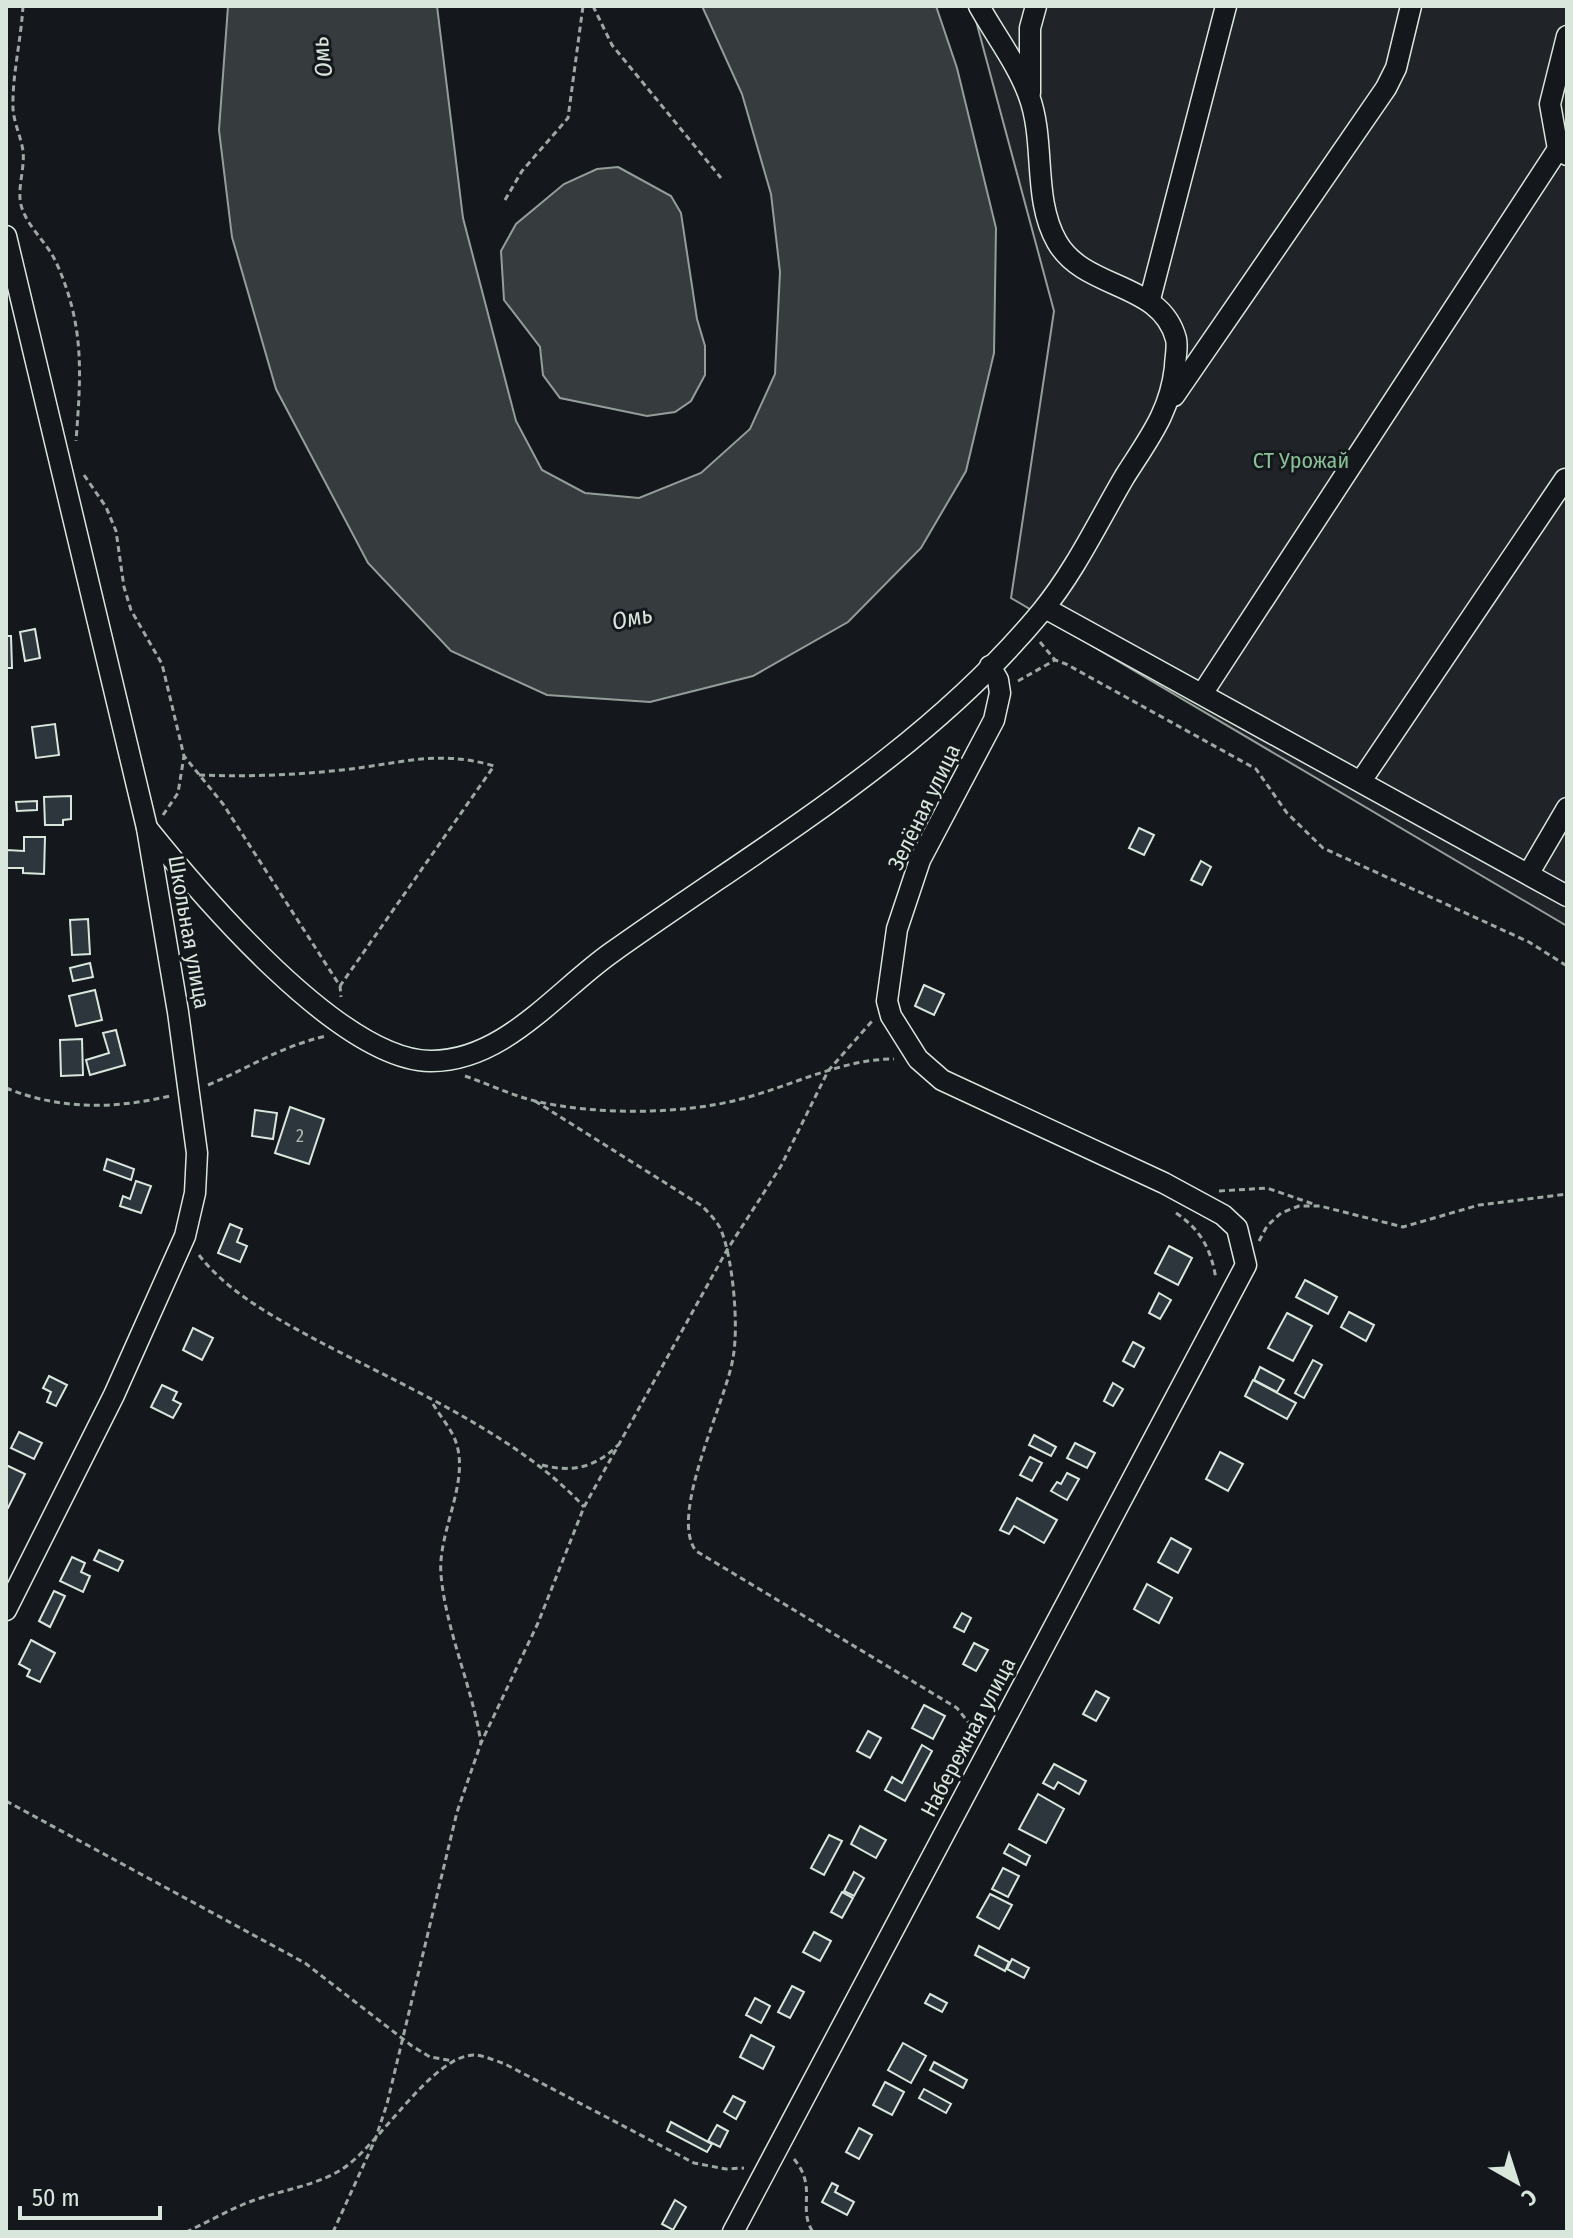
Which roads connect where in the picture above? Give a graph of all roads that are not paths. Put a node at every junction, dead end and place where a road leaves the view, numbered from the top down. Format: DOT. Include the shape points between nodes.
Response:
graph roads {
  1 [pos="979,6"];
  2 [pos="1036,6"];
  3 [pos="1226,6"];
  4 [pos="1411,6"];
  5 [pos="1567,36"];
  6 [pos="1030,97"];
  7 [pos="1562,152"];
  8 [pos="6,236"];
  9 [pos="1150,299"];
  10 [pos="1177,340"];
  11 [pos="1209,345"];
  12 [pos="1172,399"];
  13 [pos="1565,479"];
  14 [pos="1045,608"];
  15 [pos="994,673"];
  16 [pos="1202,694"];
  17 [pos="1361,781"];
  18 [pos="1567,808"];
  19 [pos="147,828"];
  20 [pos="1529,873"];
  21 [pos="1567,896"];
  22 [pos="1246,1265"];
  23 [pos="6,1610"];
  24 [pos="733,2232"];
  1 -- 6 [label="street"];
  2 -- 6 [label="street" via="1030,28"];
  3 -- 9 [label="street"];
  4 -- 11 [label="street" via="1386,88"];
  5 -- 7 [label="street" via="1550,104"];
  6 -- 9 [label="street" via="1043,200 1057,241 1075,265"];
  7 -- 16 [label="street"];
  8 -- 19 [label="street, Школьная улица"];
  9 -- 10 [label="street"];
  10 -- 11 [label="street"];
  10 -- 12 [label="street"];
  11 -- 12 [label="street"];
  12 -- 14 [label="street"];
  13 -- 17 [label="street"];
  14 -- 15 [label="street"];
  14 -- 16 [label="street"];
  15 -- 19 [label="street" via="861,782 606,956 512,1033 459,1060 424,1062 386,1050 336,1020 233,927"];
  15 -- 22 [label="street, Зелёная улица" via="994,720 920,860 897,929 887,1001 891,1016 918,1059 942,1080 1223,1215 1237,1228"];
  16 -- 17 [label="street"];
  17 -- 20 [label="street"];
  18 -- 20 [label="street"];
  19 -- 23 [label="street, Школьная улица" via="197,1153 195,1193 185,1236 114,1395"];
  20 -- 21 [label="street"];
  22 -- 24 [label="street, Набережная улица"];
}
